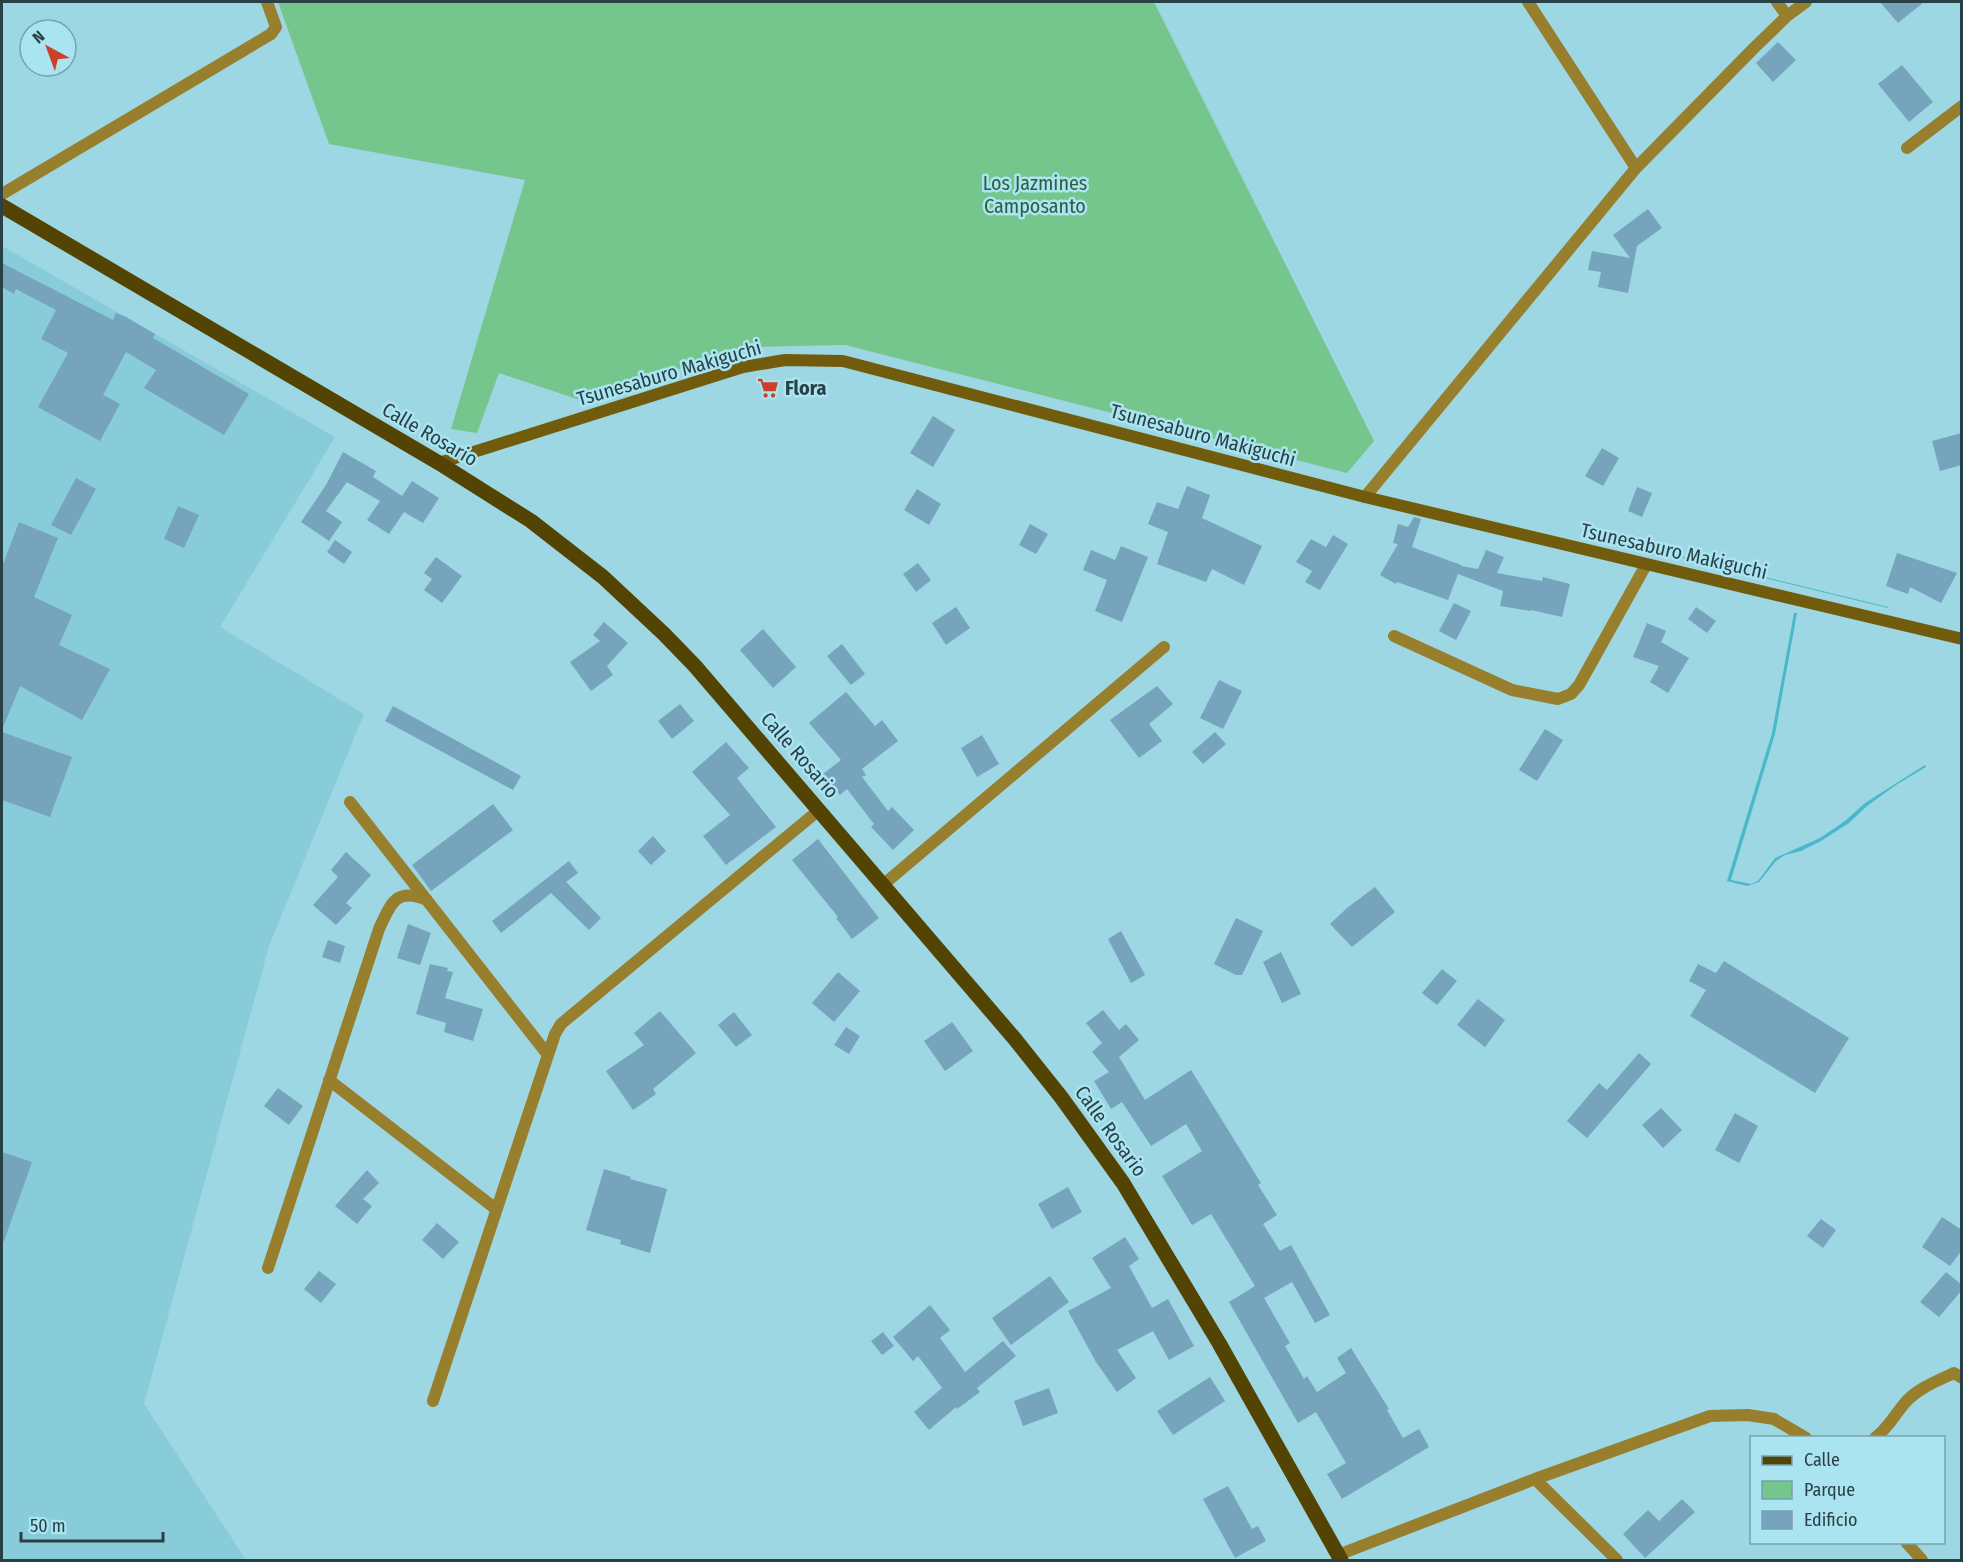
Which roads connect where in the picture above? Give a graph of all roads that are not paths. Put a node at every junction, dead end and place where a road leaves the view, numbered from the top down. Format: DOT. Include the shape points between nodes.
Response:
graph roads {
  1 [pos="267,2"];
  2 [pos="1528,2"];
  3 [pos="1777,2"];
  4 [pos="1806,2"];
  5 [pos="1787,16"];
  6 [pos="1962,106"];
  7 [pos="1907,148"];
  8 [pos="1636,168"];
  9 [pos="2,194"];
  10 [pos="2,206"];
  11 [pos="439,463"];
  12 [pos="1365,497"];
  13 [pos="1646,565"];
  14 [pos="1394,636"];
  15 [pos="1962,639"];
  16 [pos="1164,646"];
  17 [pos="350,802"];
  18 [pos="819,810"];
  19 [pos="884,884"];
  20 [pos="427,900"];
  21 [pos="548,1054"];
  22 [pos="329,1080"];
  23 [pos="496,1209"];
  24 [pos="268,1269"];
  25 [pos="1962,1378"];
  26 [pos="433,1401"];
  27 [pos="1804,1436"];
  28 [pos="1876,1436"];
  29 [pos="1535,1479"];
  30 [pos="1908,1544"];
  31 [pos="1340,1558"];
  32 [pos="1617,1560"];
  33 [pos="1922,1560"];
  1 -- 9 [label="street" via="276,27 271,34"];
  2 -- 8 [label="street"];
  3 -- 5 [label="street"];
  4 -- 5 [label="street"];
  5 -- 8 [label="street"];
  6 -- 7 [label="street"];
  8 -- 12 [label="street"];
  10 -- 11 [label="main road, Calle Rosario"];
  11 -- 12 [label="street, Tsunesaburo Makiguchi" via="743,367 785,360 843,361"];
  11 -- 18 [label="main road, Calle Rosario" via="531,520 632,603 695,666"];
  12 -- 13 [label="street, Tsunesaburo Makiguchi"];
  13 -- 14 [label="street" via="1579,684 1571,694 1558,699 1512,690"];
  13 -- 15 [label="street, Tsunesaburo Makiguchi"];
  16 -- 19 [label="street"];
  17 -- 20 [label="street"];
  18 -- 19 [label="main road, Calle Rosario"];
  18 -- 21 [label="street" via="561,1024"];
  19 -- 31 [label="main road, Calle Rosario" via="1014,1038 1123,1183"];
  20 -- 21 [label="street"];
  20 -- 22 [label="street" via="404,894 387,912"];
  21 -- 23 [label="street"];
  22 -- 23 [label="street"];
  22 -- 24 [label="street"];
  23 -- 26 [label="street"];
  25 -- 28 [label="street" via="1954,1374 1916,1393"];
  27 -- 29 [label="street" via="1774,1419 1748,1414 1710,1416"];
  29 -- 31 [label="street"];
  29 -- 32 [label="street"];
  30 -- 33 [label="street"];
}
